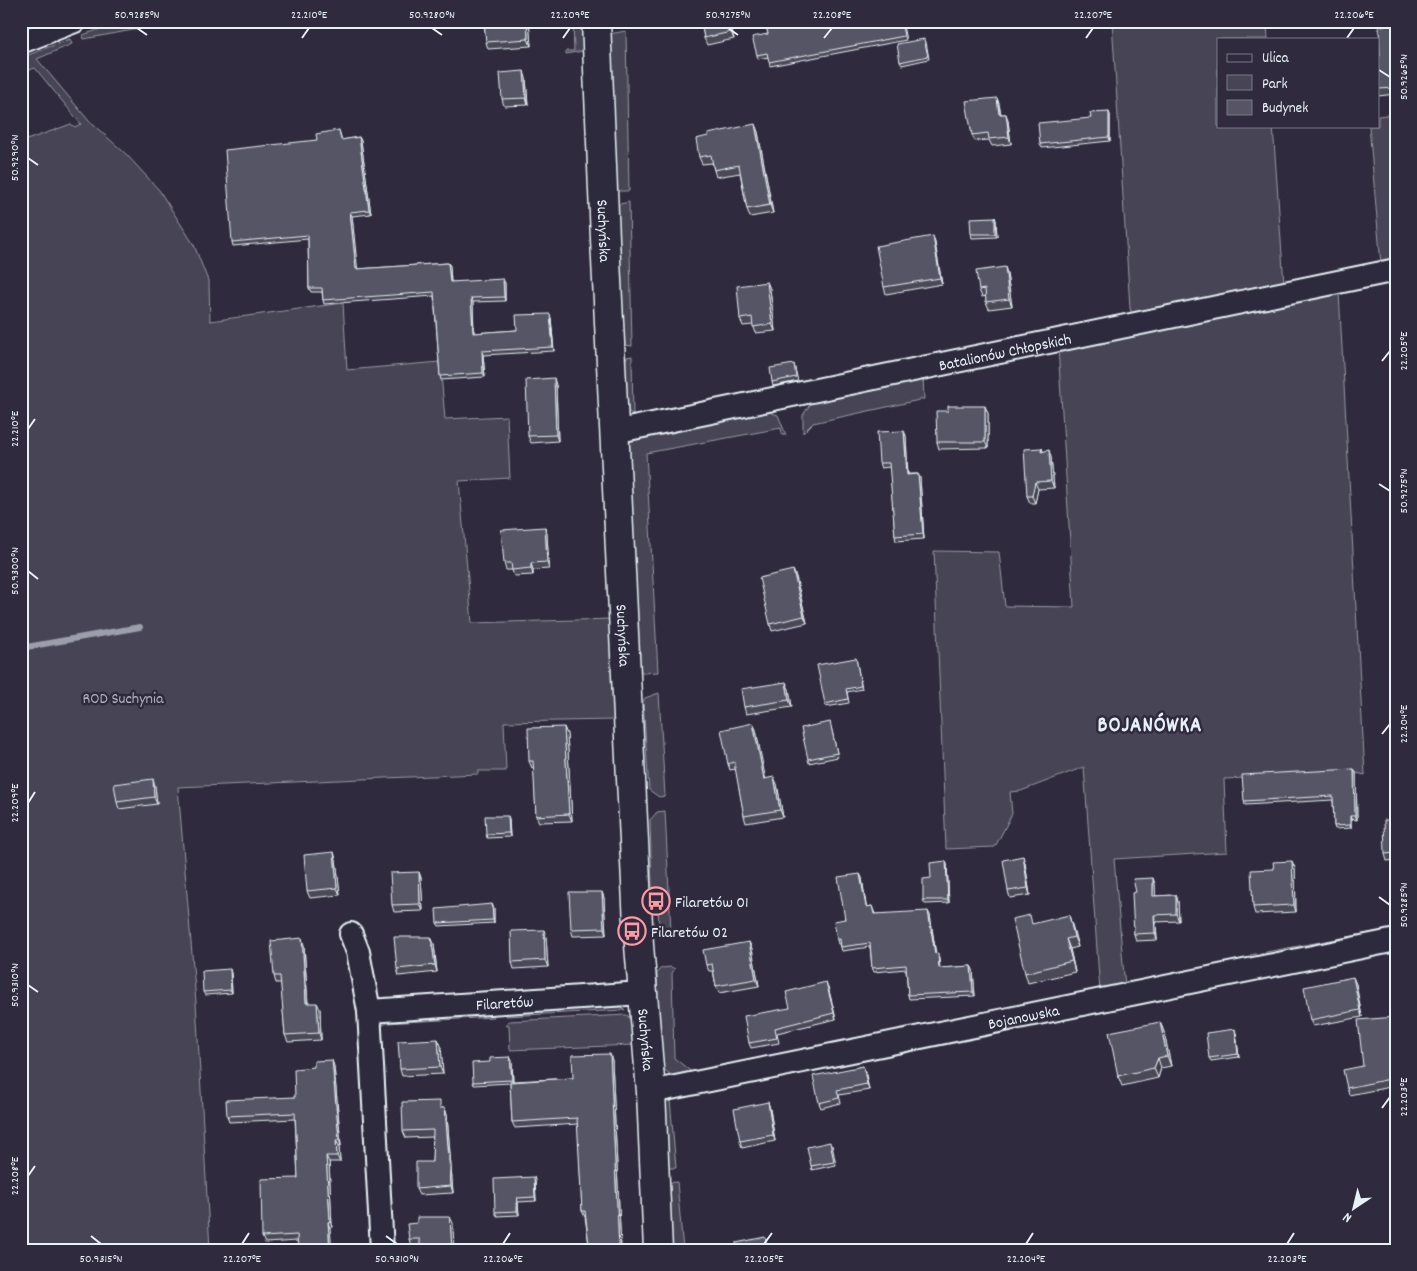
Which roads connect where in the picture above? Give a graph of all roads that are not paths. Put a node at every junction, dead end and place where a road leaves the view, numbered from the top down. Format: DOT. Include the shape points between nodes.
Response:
graph roads {
  1 [pos="75,21"];
  2 [pos="596,21"];
  3 [pos="21,42"];
  4 [pos="1396,270"];
  5 [pos="614,432"];
  6 [pos="351,934"];
  7 [pos="1396,940"];
  8 [pos="642,993"];
  9 [pos="369,1011"];
  10 [pos="651,1092"];
  11 [pos="382,1250"];
  12 [pos="658,1250"];
  1 -- 3 [label="street"];
  2 -- 5 [label="street, Suchyńska"];
  4 -- 5 [label="street, Batalionów Chłopskich"];
  5 -- 8 [label="street, Suchyńska"];
  6 -- 9 [label="street" via="358,952"];
  7 -- 10 [label="street, Bojanowska"];
  8 -- 9 [label="street, Filaretów"];
  8 -- 10 [label="street, Suchyńska"];
  9 -- 11 [label="street"];
  10 -- 12 [label="street, Suchyńska"];
}
